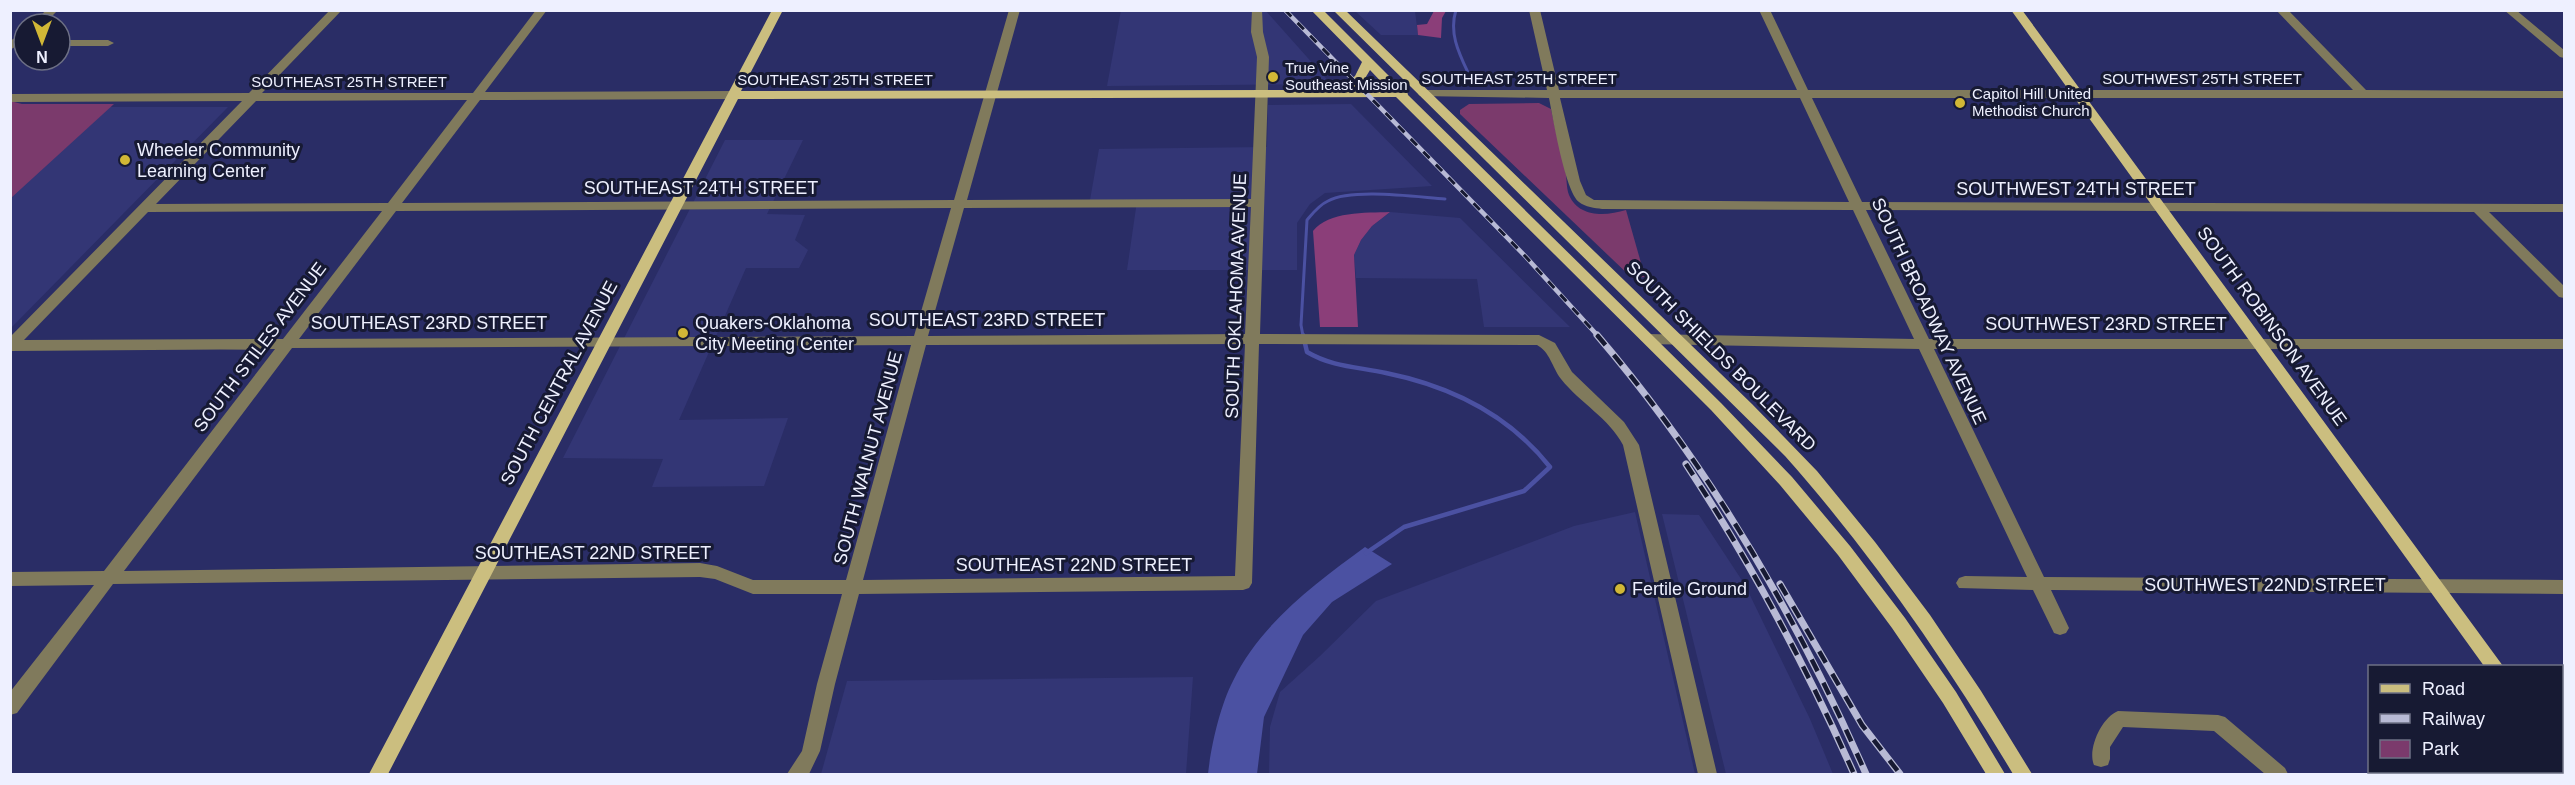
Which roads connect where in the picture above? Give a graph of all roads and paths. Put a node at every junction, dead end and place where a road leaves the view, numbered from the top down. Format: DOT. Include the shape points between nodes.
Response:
graph roads {
  1 [pos="337,10"];
  2 [pos="542,10"];
  3 [pos="778,10"];
  4 [pos="1015,10"];
  5 [pos="1257,10"];
  6 [pos="1316,10"];
  7 [pos="1338,10"];
  8 [pos="1534,10"];
  9 [pos="1764,10"];
  10 [pos="2016,10"];
  11 [pos="2281,10"];
  12 [pos="2509,10"];
  13 [pos="72,43"];
  14 [pos="108,43"];
  15 [pos="2565,55"];
  16 [pos="1368,62"];
  17 [pos="1261,93"];
  18 [pos="1340,93"];
  19 [pos="1400,93"];
  20 [pos="1659,93"];
  21 [pos="1424,94"];
  22 [pos="1554,94"];
  23 [pos="1803,94"];
  24 [pos="2077,94"];
  25 [pos="2364,94"];
  26 [pos="2565,94"];
  27 [pos="990,95"];
  28 [pos="477,96"];
  29 [pos="733,96"];
  30 [pos="251,97"];
  31 [pos="10,98"];
  32 [pos="1257,203"];
  33 [pos="959,205"];
  34 [pos="676,206"];
  35 [pos="392,207"];
  36 [pos="1858,207"];
  37 [pos="2159,207"];
  38 [pos="144,208"];
  39 [pos="2478,208"];
  40 [pos="2565,208"];
  41 [pos="2565,294"];
  42 [pos="1252,339"];
  43 [pos="1647,339"];
  44 [pos="920,340"];
  45 [pos="1676,340"];
  46 [pos="605,341"];
  47 [pos="287,343"];
  48 [pos="1923,344"];
  49 [pos="2259,344"];
  50 [pos="2565,344"];
  51 [pos="11,345"];
  52 [pos="483,573"];
  53 [pos="109,578"];
  54 [pos="10,579"];
  55 [pos="1243,583"];
  56 [pos="1965,583"];
  57 [pos="2037,585"];
  58 [pos="854,586"];
  59 [pos="2436,586"];
  60 [pos="2565,587"];
  61 [pos="2060,628"];
  62 [pos="2493,665"];
  63 [pos="10,707"];
  64 [pos="2101,759"];
  65 [pos="378,774"];
  66 [pos="797,774"];
  67 [pos="1708,774"];
  68 [pos="1996,774"];
  69 [pos="2024,774"];
  70 [pos="2278,774"];
  1 -- 30 [label="street"];
  2 -- 28 [label="street, SOUTH STILES AVENUE"];
  3 -- 29 [label="main road, SOUTH CENTRAL AVENUE"];
  4 -- 27 [label="street, SOUTH WALNUT AVENUE"];
  5 -- 17 [label="street, SOUTH OKLAHOMA AVENUE" via="1263,57"];
  6 -- 16 [label="main road"];
  7 -- 21 [label="main road, SOUTH SHIELDS BOULEVARD"];
  8 -- 22 [label="street"];
  9 -- 23 [label="street, SOUTH BROADWAY AVENUE"];
  10 -- 24 [label="main road, SOUTH ROBINSON AVENUE"];
  11 -- 25 [label="street"];
  12 -- 15 [label="street"];
  13 -- 14 [label="street"];
  16 -- 18 [label="main road" via="1360,78"];
  16 -- 19 [label="main road"];
  17 -- 18 [label="main road, SOUTHEAST 25TH STREET"];
  17 -- 27 [label="main road, SOUTHEAST 25TH STREET"];
  17 -- 32 [label="street, SOUTH OKLAHOMA AVENUE"];
  18 -- 19 [label="main road, SOUTHEAST 25TH STREET"];
  19 -- 21 [label="main road, SOUTHEAST 25TH STREET"];
  19 -- 43 [label="main road"];
  20 -- 22 [label="street, SOUTHEAST 25TH STREET"];
  20 -- 23 [label="street, SOUTHWEST 25TH STREET"];
  21 -- 22 [label="street, SOUTHEAST 25TH STREET"];
  21 -- 45 [label="main road, SOUTH SHIELDS BOULEVARD"];
  22 -- 36 [label="street, SOUTHWEST 24TH STREET" via="1574,181 1587,203"];
  23 -- 24 [label="street, SOUTHWEST 25TH STREET"];
  23 -- 36 [label="street, SOUTH BROADWAY AVENUE"];
  24 -- 25 [label="street, SOUTHWEST 25TH STREET"];
  24 -- 37 [label="main road, SOUTH ROBINSON AVENUE"];
  25 -- 26 [label="street, SOUTHWEST 25TH STREET"];
  27 -- 29 [label="main road, SOUTHEAST 25TH STREET"];
  27 -- 33 [label="street, SOUTH WALNUT AVENUE"];
  28 -- 29 [label="street, SOUTHEAST 25TH STREET"];
  28 -- 30 [label="street, SOUTHEAST 25TH STREET"];
  28 -- 35 [label="street, SOUTH STILES AVENUE"];
  29 -- 34 [label="main road, SOUTH CENTRAL AVENUE"];
  30 -- 31 [label="street, SOUTHEAST 25TH STREET"];
  30 -- 38 [label="street"];
  32 -- 33 [label="street, SOUTHEAST 24TH STREET"];
  32 -- 42 [label="street, SOUTH OKLAHOMA AVENUE"];
  33 -- 34 [label="street, SOUTHEAST 24TH STREET"];
  33 -- 44 [label="street, SOUTH WALNUT AVENUE"];
  34 -- 35 [label="street, SOUTHEAST 24TH STREET"];
  34 -- 46 [label="main road, SOUTH CENTRAL AVENUE"];
  35 -- 38 [label="street, SOUTHEAST 24TH STREET"];
  35 -- 47 [label="street, SOUTH STILES AVENUE"];
  36 -- 37 [label="street, SOUTHWEST 24TH STREET"];
  36 -- 48 [label="street, SOUTH BROADWAY AVENUE"];
  37 -- 39 [label="street, SOUTHWEST 24TH STREET"];
  37 -- 49 [label="main road, SOUTH ROBINSON AVENUE"];
  38 -- 51 [label="street"];
  39 -- 40 [label="street, SOUTHWEST 24TH STREET"];
  39 -- 41 [label="street"];
  42 -- 44 [label="street, SOUTHEAST 23RD STREET"];
  42 -- 55 [label="street, SOUTH OKLAHOMA AVENUE"];
  42 -- 67 [label="street, SOUTHEAST 23RD STREET" via="1530,339 1551,346 1567,376 1624,432 1631,445"];
  43 -- 45 [label="street, SOUTHWEST 23RD STREET"];
  43 -- 68 [label="main road" via="1785,480 1836,540 1908,636"];
  44 -- 46 [label="street, SOUTHEAST 23RD STREET"];
  44 -- 58 [label="street, SOUTH WALNUT AVENUE"];
  45 -- 48 [label="street, SOUTHWEST 23RD STREET"];
  45 -- 69 [label="main road, SOUTH SHIELDS BOULEVARD" via="1769,430 1861,536 1932,631"];
  46 -- 47 [label="street, SOUTHEAST 23RD STREET"];
  46 -- 52 [label="main road, SOUTH CENTRAL AVENUE"];
  47 -- 51 [label="street, SOUTHEAST 23RD STREET"];
  47 -- 53 [label="street, SOUTH STILES AVENUE"];
  48 -- 49 [label="street, SOUTHWEST 23RD STREET"];
  48 -- 57 [label="street, SOUTH BROADWAY AVENUE"];
  49 -- 50 [label="street, SOUTHWEST 23RD STREET"];
  49 -- 59 [label="main road, SOUTH ROBINSON AVENUE"];
  52 -- 53 [label="street, SOUTHEAST 22ND STREET"];
  52 -- 58 [label="street, SOUTHEAST 22ND STREET" via="711,570 752,587"];
  52 -- 65 [label="main road, SOUTH CENTRAL AVENUE"];
  53 -- 54 [label="street, SOUTHEAST 22ND STREET"];
  53 -- 63 [label="street, SOUTH STILES AVENUE"];
  55 -- 58 [label="street, SOUTHEAST 22ND STREET"];
  56 -- 57 [label="street, SOUTHWEST 22ND STREET"];
  57 -- 59 [label="street, SOUTHWEST 22ND STREET"];
  57 -- 61 [label="street, SOUTH BROADWAY AVENUE"];
  58 -- 66 [label="street, SOUTH WALNUT AVENUE" via="811,751"];
  59 -- 60 [label="street, SOUTHWEST 22ND STREET"];
  59 -- 62 [label="main road, SOUTH ROBINSON AVENUE"];
  64 -- 70 [label="street" via="2101,746 2118,719 2218,723"];
}
